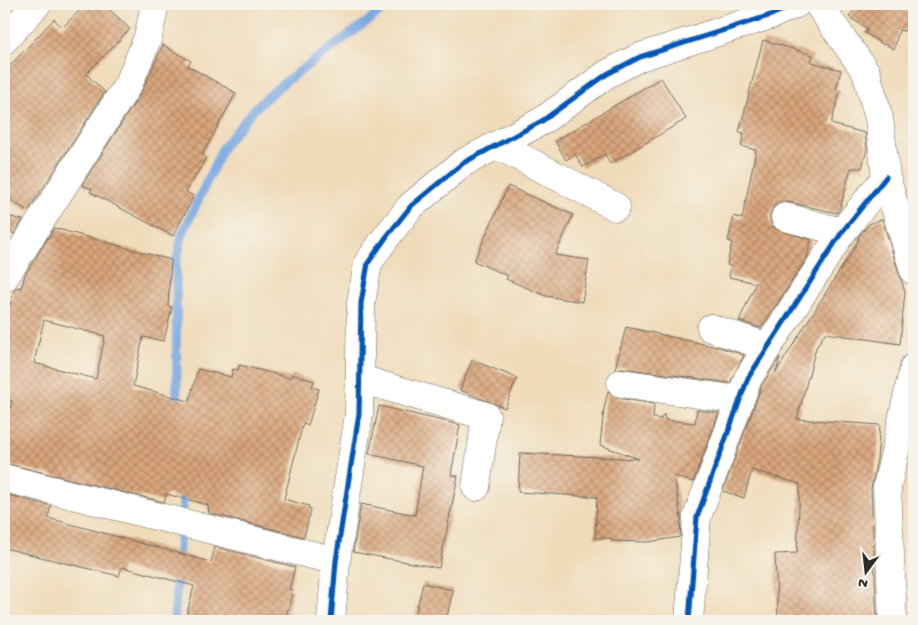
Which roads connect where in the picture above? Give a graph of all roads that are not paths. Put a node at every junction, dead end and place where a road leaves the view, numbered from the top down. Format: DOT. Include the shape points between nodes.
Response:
graph roads {
  1 [pos="37,4"];
  2 [pos="156,4"];
  3 [pos="796,4"];
  4 [pos="818,4"];
  5 [pos="4,40"];
  6 [pos="497,145"];
  7 [pos="886,177"];
  8 [pos="616,208"];
  9 [pos="785,217"];
  10 [pos="842,232"];
  11 [pos="914,271"];
  12 [pos="4,274"];
  13 [pos="711,328"];
  14 [pos="768,347"];
  15 [pos="914,366"];
  16 [pos="360,379"];
  17 [pos="621,383"];
  18 [pos="739,400"];
  19 [pos="4,478"];
  20 [pos="476,487"];
  21 [pos="336,561"];
  22 [pos="331,621"];
  23 [pos="689,621"];
  24 [pos="893,621"];
  1 -- 5 [label="street"];
  2 -- 12 [label="street" via="148,37 129,83"];
  3 -- 6 [label="street" via="640,57 607,74 542,121"];
  4 -- 7 [label="street" via="866,72 879,118"];
  6 -- 8 [label="street"];
  6 -- 16 [label="street" via="463,163 411,206 368,263 362,303"];
  7 -- 10 [label="street"];
  7 -- 11 [label="street"];
  9 -- 10 [label="street"];
  10 -- 14 [label="street"];
  13 -- 14 [label="street"];
  14 -- 18 [label="street" via="748,378"];
  15 -- 24 [label="street" via="887,487"];
  16 -- 20 [label="street" via="486,416"];
  16 -- 21 [label="street" via="358,424"];
  17 -- 18 [label="street"];
  18 -- 23 [label="street" via="697,517"];
  19 -- 21 [label="street"];
  21 -- 22 [label="street"];
}
